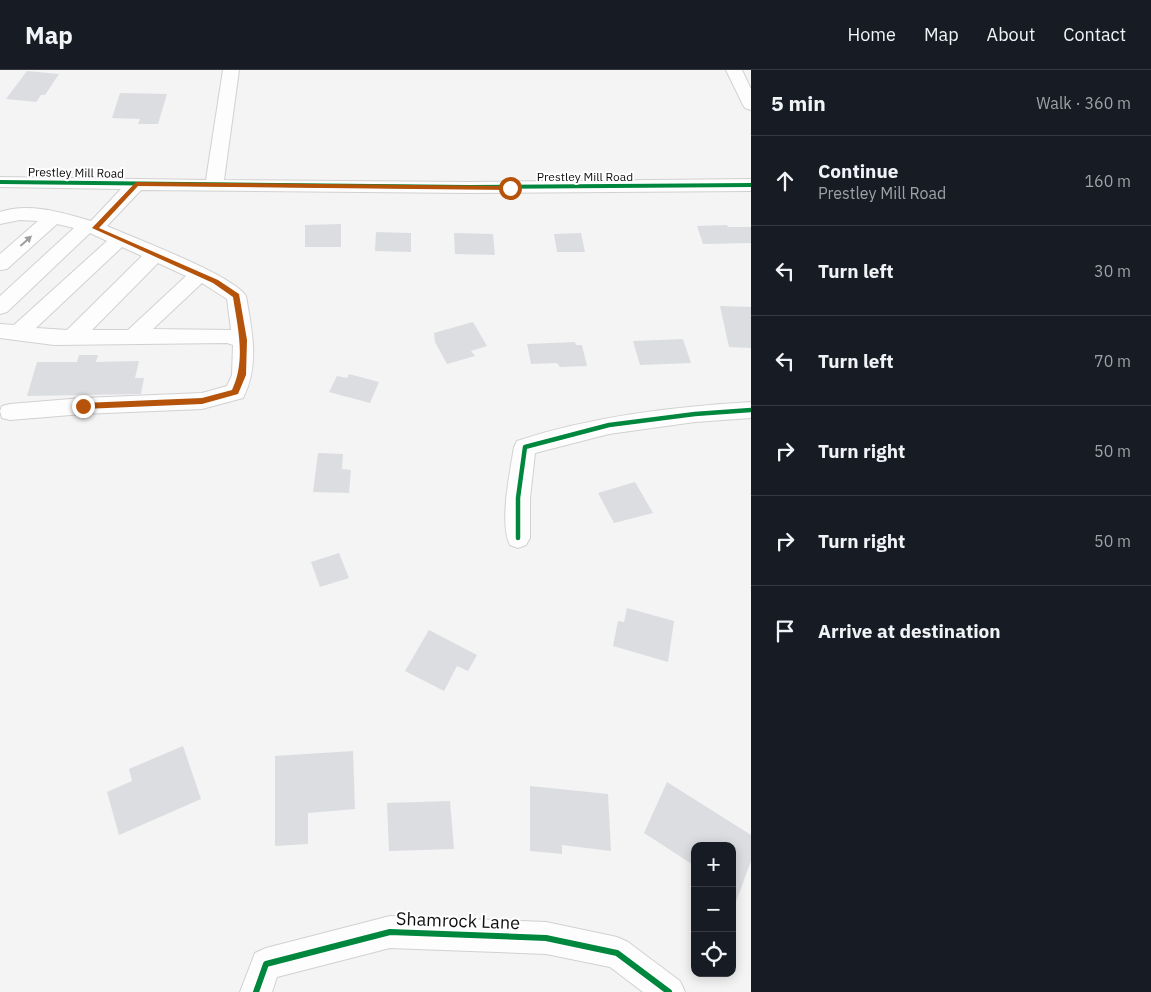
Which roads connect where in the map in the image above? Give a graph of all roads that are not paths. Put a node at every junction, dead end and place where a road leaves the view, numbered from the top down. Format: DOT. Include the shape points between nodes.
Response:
graph roads {
  1 [pos="231,70"];
  2 [pos="734,70"];
  3 [pos="751,105"];
  4 [pos="0,182"];
  5 [pos="136,184"];
  6 [pos="751,185"];
  7 [pos="214,186"];
  8 [pos="0,218"];
  9 [pos="53,218"];
  10 [pos="91,227"];
  11 [pos="120,239"];
  12 [pos="155,254"];
  13 [pos="0,264"];
  14 [pos="199,274"];
  15 [pos="0,307"];
  16 [pos="9,332"];
  17 [pos="72,338"];
  18 [pos="132,338"];
  19 [pos="243,340"];
  20 [pos="751,410"];
  21 [pos="10,412"];
  22 [pos="518,538"];
  23 [pos="256,992"];
  24 [pos="669,992"];
  1 -- 7 [label="street"];
  2 -- 3 [label="street"];
  4 -- 5 [label="street, Prestley Mill Road"];
  5 -- 7 [label="street, Prestley Mill Road"];
  5 -- 10 [label="street"];
  6 -- 7 [label="street, Prestley Mill Road" via="510,188"];
  8 -- 9 [label="street" via="25,214"];
  9 -- 10 [label="street"];
  13 -- 9 [label="street, one-way"];
  10 -- 11 [label="street"];
  10 -- 15 [label="street"];
  11 -- 12 [label="street"];
  11 -- 16 [label="street"];
  12 -- 14 [label="street"];
  12 -- 17 [label="street"];
  14 -- 18 [label="street"];
  14 -- 19 [label="street" via="236,296"];
  16 -- 17 [label="street"];
  17 -- 18 [label="street"];
  18 -- 19 [label="street" via="227,336"];
  19 -- 21 [label="street" via="242,375 235,392 202,401"];
  20 -- 22 [label="street" via="610,425 525,447 518,498"];
  23 -- 24 [label="street, Shamrock Lane" via="266,964 390,932 546,938 617,953"];
}
